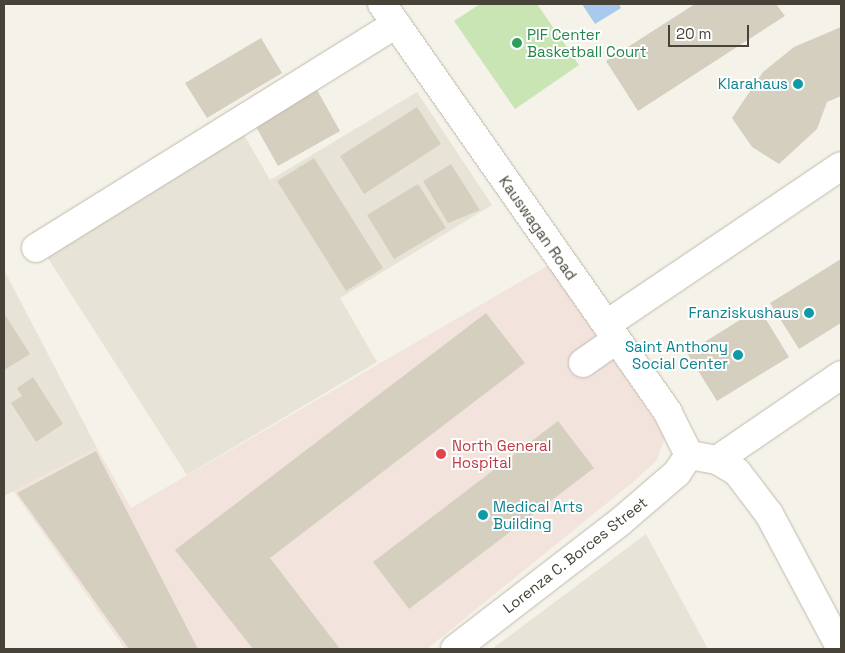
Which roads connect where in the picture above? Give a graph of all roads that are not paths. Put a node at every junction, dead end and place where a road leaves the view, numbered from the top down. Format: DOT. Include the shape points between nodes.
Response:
graph roads {
  1 [pos="389,14"];
  2 [pos="841,166"];
  3 [pos="36,248"];
  4 [pos="611,332"];
  5 [pos="583,363"];
  6 [pos="841,375"];
  7 [pos="689,455"];
  8 [pos="717,460"];
  9 [pos="455,649"];
  10 [pos="841,649"];
  1 -- 3 [label="street"];
  1 -- 4 [label="street, Kauswagan Road"];
  2 -- 4 [label="street"];
  4 -- 5 [label="street"];
  4 -- 7 [label="street, Kauswagan Road" via="678,428"];
  6 -- 8 [label="street"];
  7 -- 8 [label="street"];
  7 -- 9 [label="street, Lorenza C. Borces Street" via="677,474 620,522"];
  8 -- 10 [label="street" via="737,472 768,514"];
}
